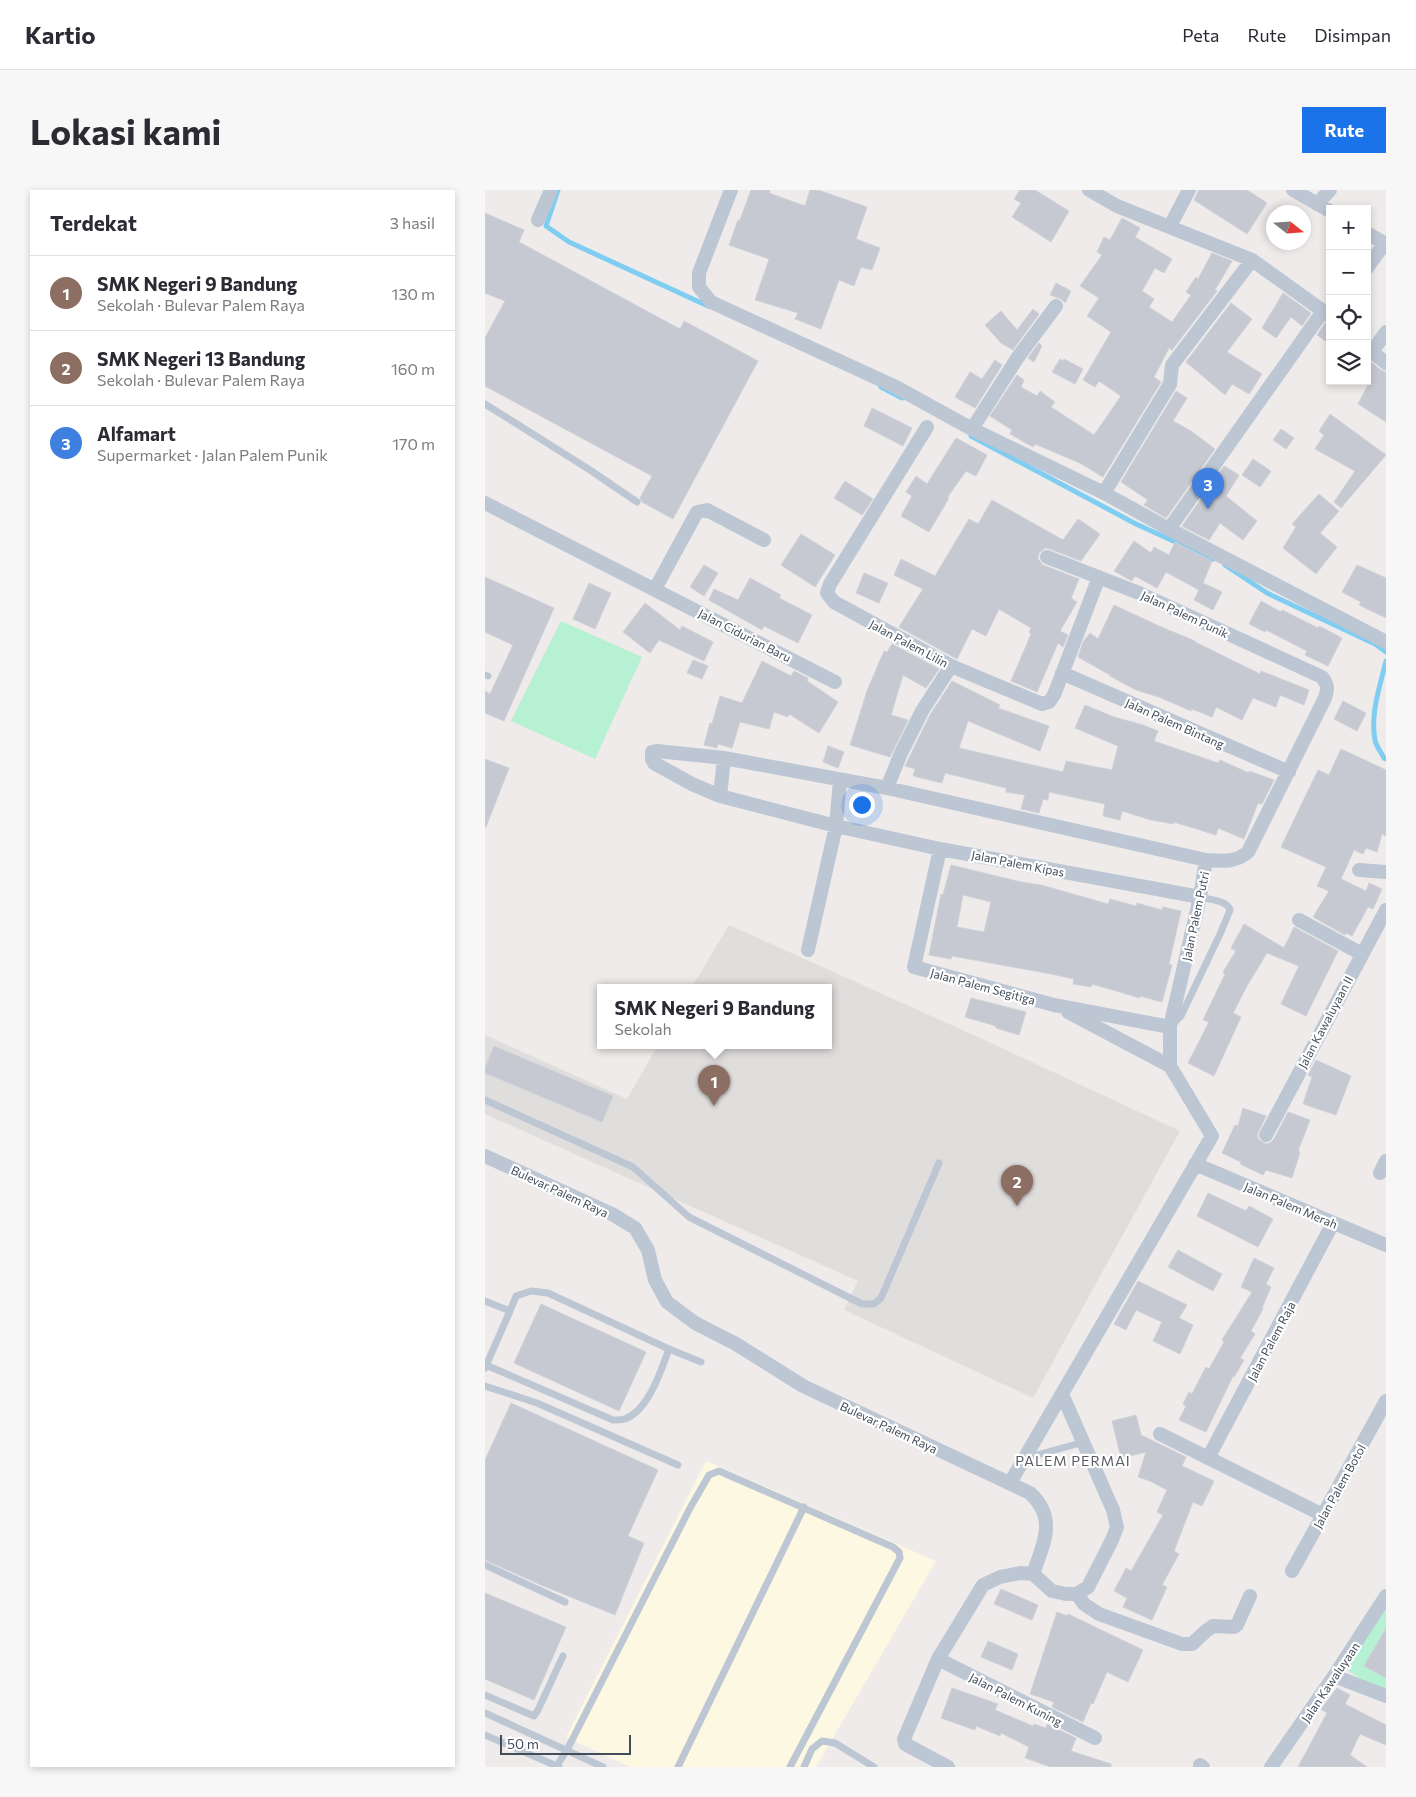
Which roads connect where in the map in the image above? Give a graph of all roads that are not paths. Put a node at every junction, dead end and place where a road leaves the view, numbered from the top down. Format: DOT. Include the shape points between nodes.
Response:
graph roads {
  1 [pos="551,190"];
  2 [pos="731,190"];
  3 [pos="1091,190"];
  4 [pos="1189,190"];
  5 [pos="1293,190"];
  6 [pos="1330,190"];
  7 [pos="1317,204"];
  8 [pos="1326,209"];
  9 [pos="538,220"];
  10 [pos="1169,226"];
  11 [pos="1371,235"];
  12 [pos="1386,243"];
  13 [pos="1252,260"];
  14 [pos="1371,263"];
  15 [pos="1056,306"];
  16 [pos="1326,314"];
  17 [pos="1386,332"];
  18 [pos="1371,348"];
  19 [pos="1371,352"];
  20 [pos="1386,363"];
  21 [pos="485,404"];
  22 [pos="927,427"];
  23 [pos="972,429"];
  24 [pos="1105,493"];
  25 [pos="637,502"];
  26 [pos="485,503"];
  27 [pos="1169,529"];
  28 [pos="764,540"];
  29 [pos="1047,557"];
  30 [pos="1099,577"];
  31 [pos="655,589"];
  32 [pos="1386,642"];
  33 [pos="951,666"];
  34 [pos="1062,673"];
  35 [pos="1322,677"];
  36 [pos="835,682"];
  37 [pos="724,758"];
  38 [pos="1289,772"];
  39 [pos="839,780"];
  40 [pos="887,788"];
  41 [pos="720,796"];
  42 [pos="837,826"];
  43 [pos="940,849"];
  44 [pos="1206,860"];
  45 [pos="1359,870"];
  46 [pos="1386,872"];
  47 [pos="1200,898"];
  48 [pos="1386,910"];
  49 [pos="1299,920"];
  50 [pos="808,950"];
  51 [pos="1362,954"];
  52 [pos="1054,1005"];
  53 [pos="1170,1027"];
  54 [pos="1169,1066"];
  55 [pos="485,1100"];
  56 [pos="1266,1135"];
  57 [pos="485,1156"];
  58 [pos="939,1163"];
  59 [pos="1195,1164"];
  60 [pos="1333,1223"];
  61 [pos="1386,1245"];
  62 [pos="485,1301"];
  63 [pos="510,1311"];
  64 [pos="669,1349"];
  65 [pos="701,1362"];
  66 [pos="486,1366"];
  67 [pos="485,1386"];
  68 [pos="1062,1394"];
  69 [pos="1386,1401"];
  70 [pos="1160,1434"];
  71 [pos="1084,1442"];
  72 [pos="1208,1458"];
  73 [pos="1024,1459"];
  74 [pos="679,1465"];
  75 [pos="1010,1483"];
  76 [pos="804,1507"];
  77 [pos="1323,1515"];
  78 [pos="485,1565"];
  79 [pos="1292,1571"];
  80 [pos="1033,1574"];
  81 [pos="1077,1594"];
  82 [pos="1250,1596"];
  83 [pos="1386,1596"];
  84 [pos="565,1602"];
  85 [pos="1381,1615"];
  86 [pos="563,1656"];
  87 [pos="938,1659"];
  88 [pos="1334,1676"];
  89 [pos="485,1695"];
  90 [pos="1386,1696"];
  91 [pos="485,1713"];
  92 [pos="485,1735"];
  93 [pos="1095,1738"];
  94 [pos="567,1750"];
  95 [pos="557,1767"];
  96 [pos="603,1767"];
  97 [pos="678,1767"];
  98 [pos="790,1767"];
  99 [pos="804,1767"];
  100 [pos="874,1767"];
  101 [pos="948,1767"];
  102 [pos="1271,1767"];
  1 -- 9 [label="street"];
  2 -- 23 [label="street" via="699,273 699,287 711,302 893,386"];
  3 -- 10 [label="street" via="1117,206"];
  4 -- 10 [label="street"];
  5 -- 7 [label="street"];
  6 -- 7 [label="street"];
  7 -- 8 [label="street"];
  10 -- 13 [label="street"];
  11 -- 12 [label="street"];
  12 -- 14 [label="street"];
  13 -- 16 [label="street"];
  13 -- 24 [label="street" via="1172,365 1171,384"];
  15 -- 23 [label="street"];
  16 -- 27 [label="street"];
  17 -- 18 [label="street"];
  19 -- 20 [label="street"];
  21 -- 25 [label="lane"];
  22 -- 33 [label="street, Jalan Palem Lilin" via="827,593 834,602"];
  23 -- 24 [label="street"];
  24 -- 27 [label="street"];
  26 -- 31 [label="street, Jalan Cidurian Baru"];
  27 -- 32 [label="street"];
  28 -- 31 [label="street" via="707,510 697,512"];
  29 -- 30 [label="street, Jalan Palem Punik"];
  30 -- 34 [label="street, Jalan Palem Lilin"];
  30 -- 35 [label="street, Jalan Palem Punik"];
  31 -- 36 [label="street, Jalan Cidurian Baru"];
  33 -- 34 [label="street, Jalan Palem Lilin" via="1041,704 1049,702 1054,695"];
  33 -- 40 [label="street" via="922,711"];
  34 -- 38 [label="street, Jalan Palem Bintang"];
  35 -- 38 [label="street, Jalan Palem Putri" via="1328,689 1325,698"];
  37 -- 39 [label="street"];
  37 -- 41 [label="street"];
  37 -- 41 [label="street, Jalan Palem Kipas" via="652,752 654,763"];
  38 -- 44 [label="street, Jalan Palem Putri" via="1248,852 1233,861"];
  39 -- 40 [label="street"];
  39 -- 42 [label="street"];
  40 -- 44 [label="street"];
  41 -- 42 [label="street, Jalan Palem Kipas"];
  42 -- 43 [label="street, Jalan Palem Kipas"];
  42 -- 50 [label="street"];
  43 -- 47 [label="street, Jalan Palem Kipas"];
  43 -- 52 [label="street, Jalan Palem Segitiga" via="915,967"];
  44 -- 47 [label="street, Jalan Palem Putri"];
  45 -- 46 [label="street"];
  47 -- 53 [label="street, Jalan Palem Putri"];
  47 -- 53 [label="lane" via="1225,903 1230,910 1181,1016"];
  48 -- 51 [label="street, Jalan Kawaluyaan II"];
  49 -- 51 [label="street"];
  51 -- 56 [label="street, Jalan Kawaluyaan II"];
  52 -- 53 [label="street, Jalan Palem Segitiga"];
  52 -- 54 [label="street, Jalan Palem Segitiga"];
  53 -- 54 [label="street, Jalan Palem Putri"];
  54 -- 59 [label="street" via="1212,1136"];
  55 -- 58 [label="lane" via="633,1167 689,1217 862,1304 874,1304 881,1298"];
  57 -- 75 [label="street, Bulevar Palem Raya" via="635,1228 648,1250 655,1280 667,1302 695,1323 736,1344 803,1386"];
  59 -- 60 [label="street, Jalan Palem Merah"];
  59 -- 68 [label="street"];
  60 -- 61 [label="street, Jalan Palem Merah"];
  60 -- 72 [label="street, Jalan Palem Raja"];
  62 -- 63 [label="lane"];
  63 -- 64 [label="lane" via="516,1296 531,1291 548,1293"];
  63 -- 66 [label="lane"];
  64 -- 65 [label="lane"];
  64 -- 66 [label="lane" via="648,1398 625,1419 613,1420"];
  67 -- 74 [label="lane" via="537,1403"];
  68 -- 71 [label="street"];
  68 -- 73 [label="street"];
  69 -- 77 [label="street, Jalan Palem Botol"];
  70 -- 72 [label="street"];
  71 -- 73 [label="lane"];
  71 -- 81 [label="street" via="1117,1526 1088,1587"];
  72 -- 77 [label="street"];
  73 -- 75 [label="street"];
  75 -- 80 [label="street, Bulevar Palem Raya" via="1031,1494 1045,1515 1046,1532"];
  76 -- 94 [label="lane" via="719,1471 709,1475"];
  76 -- 97 [label="lane"];
  76 -- 98 [label="lane" via="893,1547 900,1558"];
  77 -- 79 [label="street, Jalan Palem Botol"];
  78 -- 84 [label="lane"];
  80 -- 81 [label="street" via="1053,1591"];
  80 -- 87 [label="street" via="999,1577 983,1585"];
  81 -- 82 [label="street" via="1084,1604 1099,1614 1182,1644 1192,1644 1213,1626 1234,1627"];
  83 -- 85 [label="street, Jalan Kawaluyaan"];
  85 -- 88 [label="street, Jalan Kawaluyaan"];
  86 -- 89 [label="lane" via="534,1716"];
  87 -- 93 [label="street, Jalan Palem Kuning"];
  87 -- 101 [label="street" via="904,1739 905,1744"];
  88 -- 90 [label="street"];
  88 -- 102 [label="street, Jalan Kawaluyaan"];
  91 -- 94 [label="lane"];
  92 -- 95 [label="lane"];
  94 -- 95 [label="lane"];
  94 -- 96 [label="lane"];
  99 -- 100 [label="lane" via="813,1749 822,1741 835,1743"];
}
